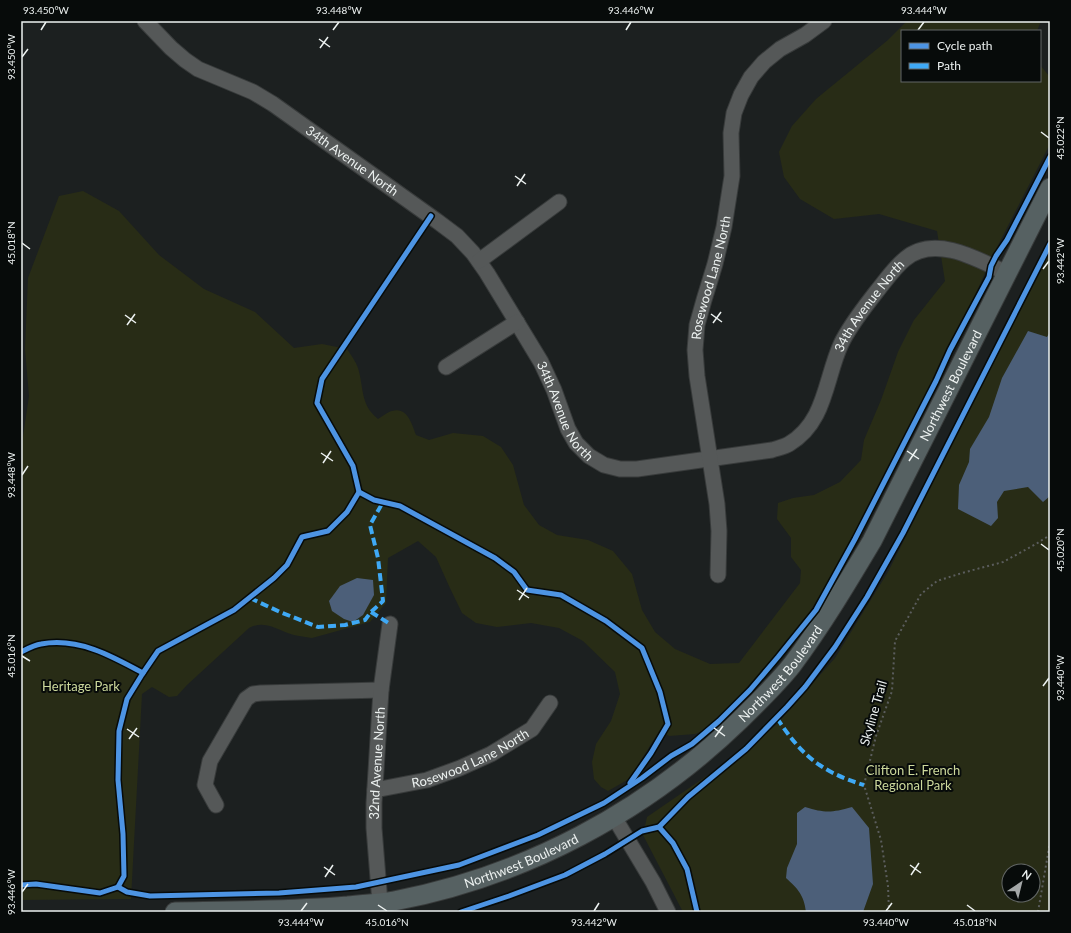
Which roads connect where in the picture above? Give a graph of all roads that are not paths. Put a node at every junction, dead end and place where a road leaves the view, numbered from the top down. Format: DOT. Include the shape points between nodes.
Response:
graph roads {
  1 [pos="145,21"];
  2 [pos="824,21"];
  3 [pos="1050,188"];
  4 [pos="559,202"];
  5 [pos="479,261"];
  6 [pos="1006,274"];
  7 [pos="517,322"];
  8 [pos="446,367"];
  9 [pos="709,459"];
  10 [pos="718,575"];
  11 [pos="390,624"];
  12 [pos="381,690"];
  13 [pos="550,703"];
  14 [pos="375,790"];
  15 [pos="216,805"];
  16 [pos="614,817"];
  17 [pos="380,903"];
  18 [pos="175,912"];
  19 [pos="668,912"];
  1 -- 5 [label="street, 34th Avenue North" via="185,60 198,69 253,92 273,104 457,236"];
  2 -- 9 [label="street, Rosewood Lane North" via="764,62 751,77 734,113 731,133 732,176 726,220 697,325 695,350"];
  3 -- 6 [label="main road, Northwest Boulevard"];
  4 -- 5 [label="street"];
  5 -- 7 [label="street, 34th Avenue North"];
  6 -- 9 [label="street, 34th Avenue North" via="948,249 918,251 906,258 896,267 841,343 821,406 814,421 802,434 789,444 772,450"];
  6 -- 16 [label="main road, Northwest Boulevard" via="872,541 820,627 791,666 720,740 679,773"];
  7 -- 8 [label="street"];
  7 -- 9 [label="street, 34th Avenue North" via="541,362 576,443 589,456 604,465 626,469"];
  9 -- 10 [label="street, Rosewood Lane North" via="717,504"];
  11 -- 12 [label="street, 32nd Avenue North"];
  12 -- 14 [label="street, 32nd Avenue North"];
  12 -- 15 [label="street" via="253,694 246,699 210,761 205,785"];
  13 -- 14 [label="street, Rosewood Lane North" via="532,729 491,754 427,780"];
  14 -- 17 [label="street, 32nd Avenue North" via="374,828"];
  16 -- 17 [label="main road, Northwest Boulevard" via="592,831 496,874"];
  16 -- 19 [label="street"];
  17 -- 18 [label="main road, Northwest Boulevard" via="311,909"];
}
